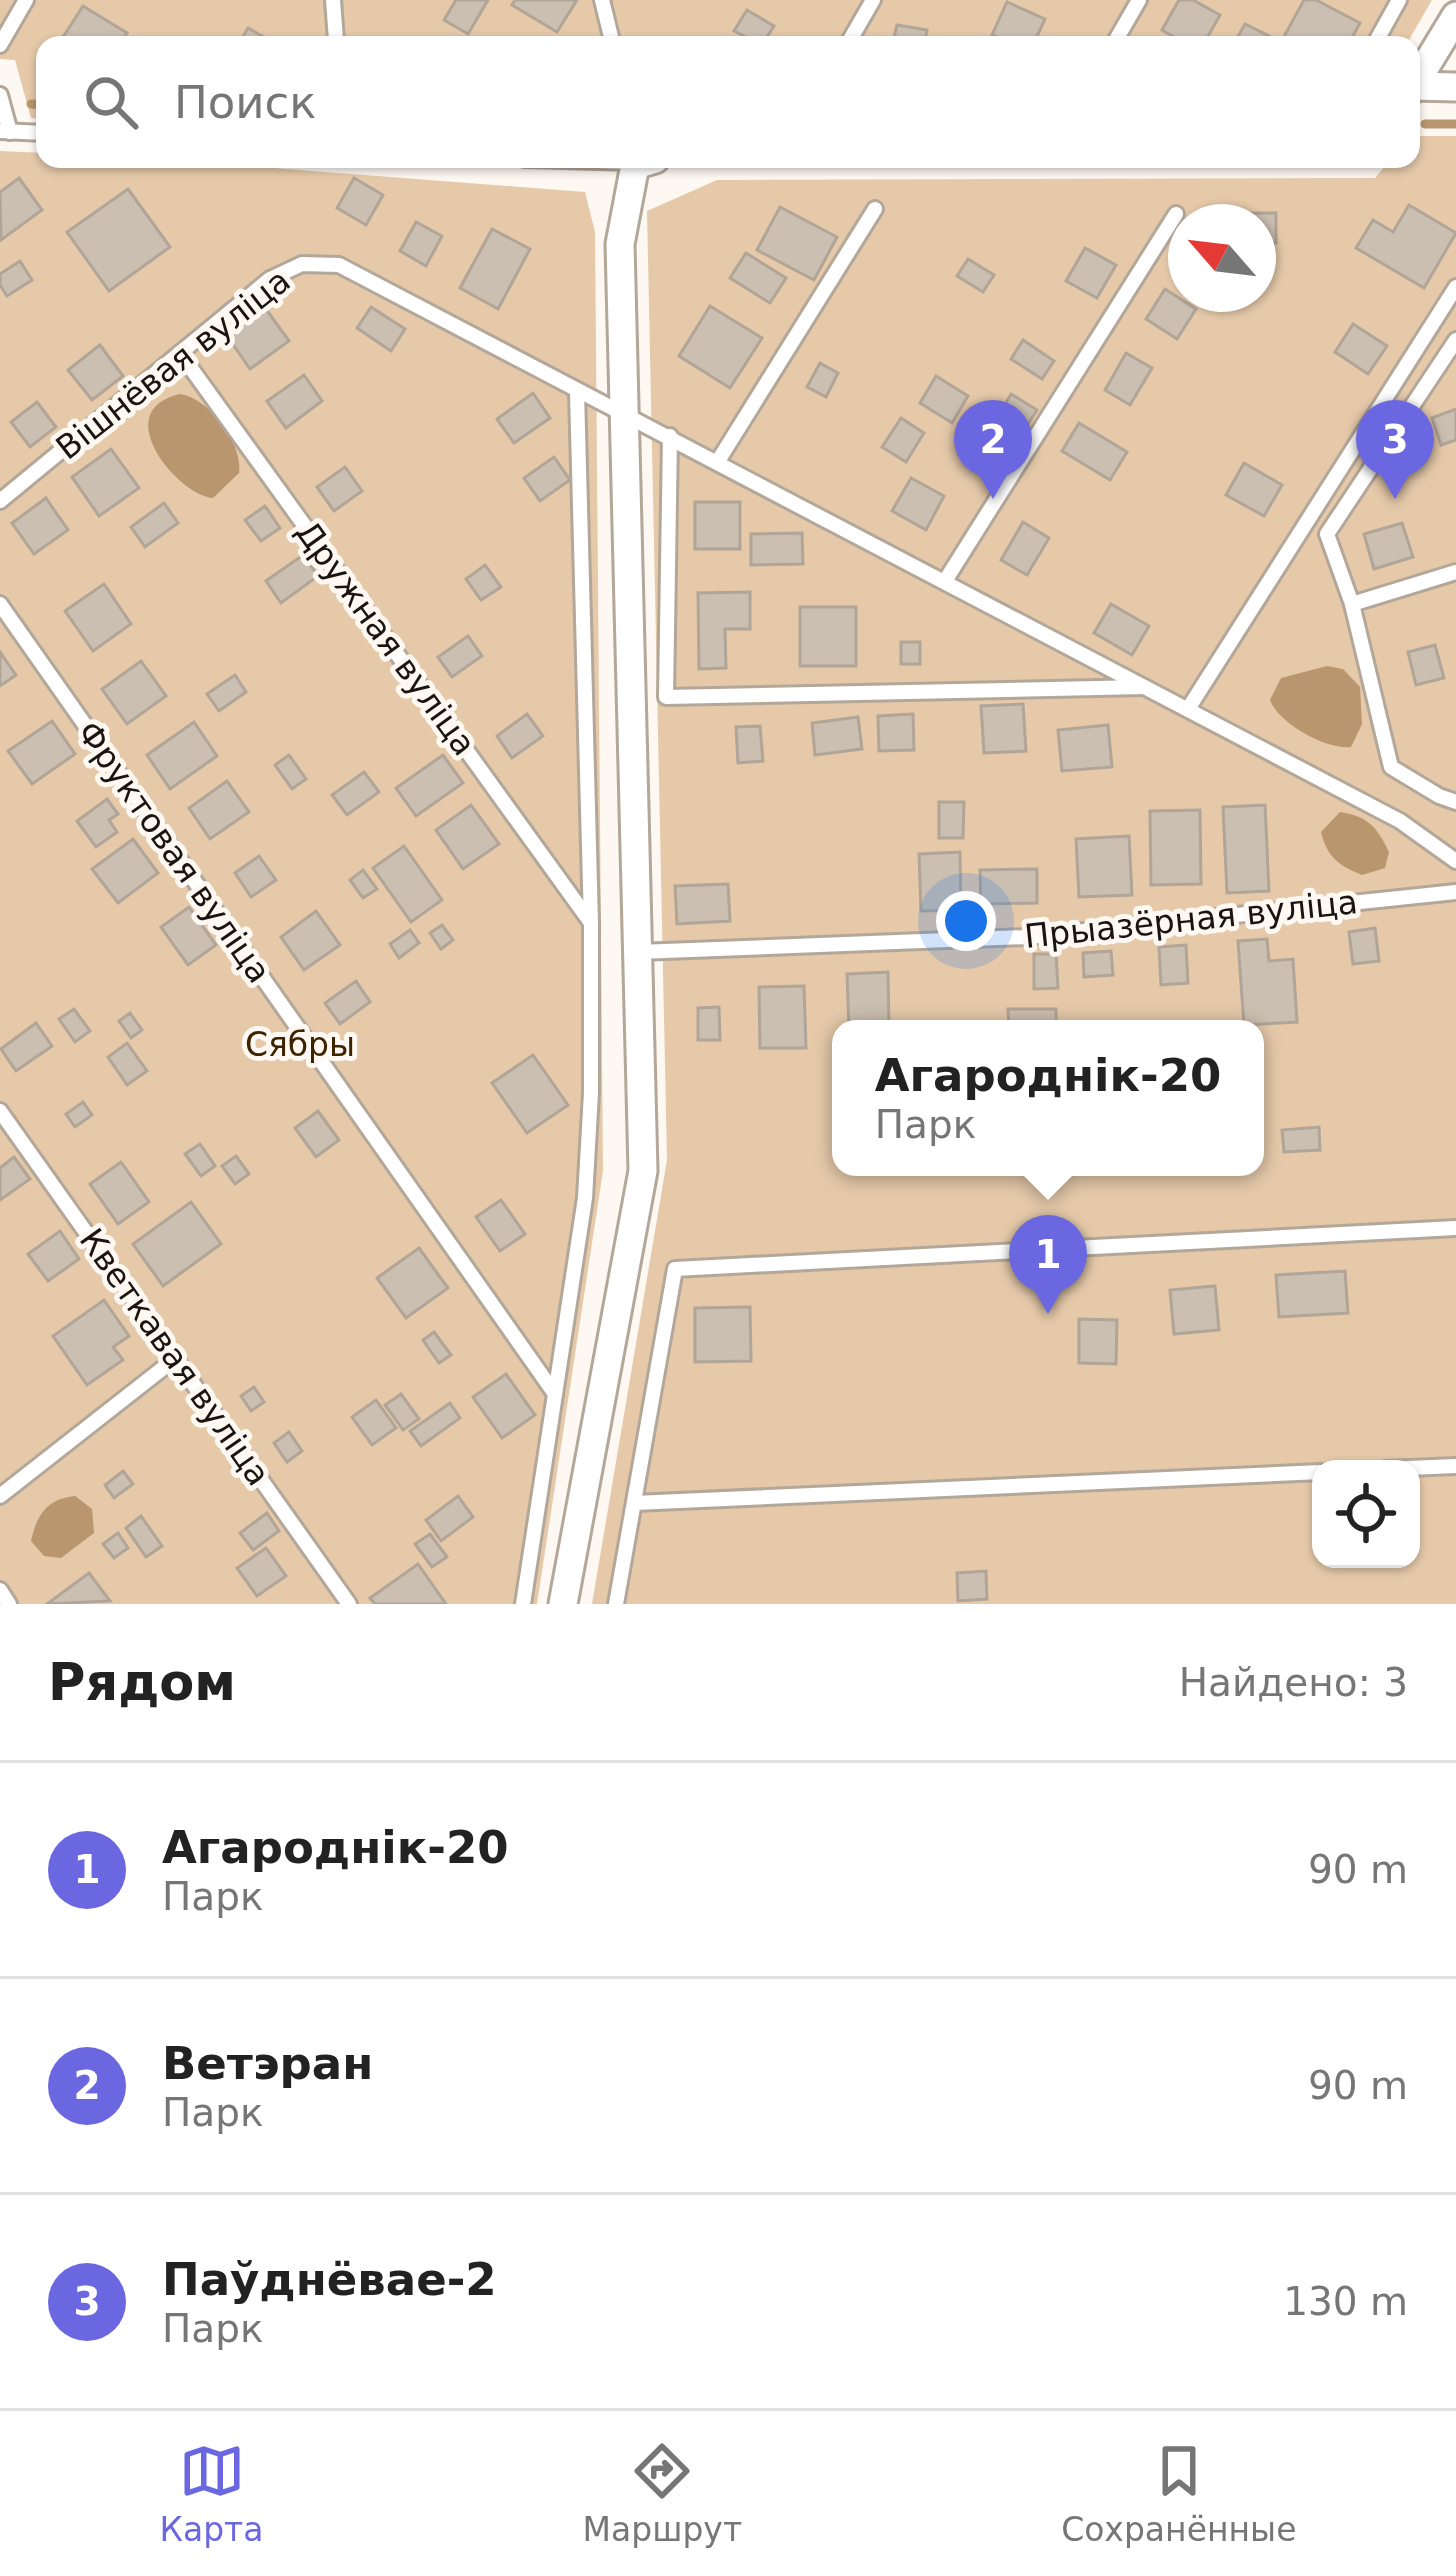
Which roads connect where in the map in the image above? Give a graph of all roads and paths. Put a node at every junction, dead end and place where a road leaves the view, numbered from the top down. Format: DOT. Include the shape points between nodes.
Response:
graph roads {
  1 [pos="26,0"];
  2 [pos="333,0"];
  3 [pos="602,0"];
  4 [pos="873,0"];
  5 [pos="1139,0"];
  6 [pos="1399,0"];
  7 [pos="1456,16"];
  8 [pos="336,36"];
  9 [pos="612,36"];
  10 [pos="852,36"];
  11 [pos="1118,36"];
  12 [pos="1379,36"];
  13 [pos="0,45"];
  14 [pos="1420,76"];
  15 [pos="1456,87"];
  16 [pos="1420,88"];
  17 [pos="0,95"];
  18 [pos="4,134"];
  19 [pos="36,134"];
  20 [pos="640,168"];
  21 [pos="875,209"];
  22 [pos="1168,225"];
  23 [pos="1456,287"];
  24 [pos="1456,340"];
  25 [pos="180,352"];
  26 [pos="577,392"];
  27 [pos="626,413"];
  28 [pos="670,436"];
  29 [pos="718,461"];
  30 [pos="0,501"];
  31 [pos="1456,572"];
  32 [pos="946,581"];
  33 [pos="0,604"];
  34 [pos="1352,604"];
  35 [pos="1148,687"];
  36 [pos="1188,709"];
  37 [pos="1456,802"];
  38 [pos="1456,862"];
  39 [pos="1456,892"];
  40 [pos="591,923"];
  41 [pos="638,952"];
  42 [pos="0,1111"];
  43 [pos="1456,1228"];
  44 [pos="176,1358"];
  45 [pos="555,1394"];
  46 [pos="1456,1466"];
  47 [pos="1420,1468"];
  48 [pos="1312,1472"];
  49 [pos="0,1496"];
  50 [pos="634,1503"];
  51 [pos="0,1590"];
  52 [pos="9,1604"];
  53 [pos="349,1604"];
  54 [pos="523,1604"];
  55 [pos="563,1604"];
  56 [pos="616,1604"];
  1 -- 13 [label="lane"];
  2 -- 8 [label="lane"];
  3 -- 9 [label="lane"];
  4 -- 10 [label="lane"];
  5 -- 11 [label="lane"];
  6 -- 12 [label="lane"];
  7 -- 14 [label="street"];
  15 -- 16 [label="street"];
  17 -- 18 [label="lane"];
  18 -- 19 [label="lane"];
  20 -- 27 [label="street" via="620,244"];
  21 -- 29 [label="lane"];
  22 -- 32 [label="lane"];
  23 -- 36 [label="lane"];
  24 -- 34 [label="lane" via="1327,534"];
  25 -- 26 [label="lane, Вішнёвая вуліца" via="285,270 322,263 358,272"];
  25 -- 30 [label="lane, Вішнёвая вуліца"];
  25 -- 40 [label="lane, Дружная вуліца"];
  26 -- 27 [label="lane"];
  26 -- 40 [label="lane"];
  27 -- 28 [label="lane"];
  27 -- 41 [label="street"];
  28 -- 29 [label="lane"];
  28 -- 35 [label="lane" via="666,697"];
  29 -- 32 [label="lane"];
  31 -- 34 [label="lane"];
  32 -- 35 [label="lane"];
  33 -- 45 [label="lane, Фруктовая вуліца"];
  34 -- 37 [label="lane" via="1391,767"];
  35 -- 36 [label="lane"];
  36 -- 38 [label="lane" via="1400,821"];
  39 -- 41 [label="lane, Прыазёрная вуліца" via="1027,937"];
  40 -- 45 [label="lane" via="590,1148"];
  41 -- 55 [label="street" via="643,1172"];
  42 -- 44 [label="lane, Кветкавая вуліца"];
  43 -- 50 [label="lane" via="675,1269"];
  44 -- 49 [label="lane"];
  44 -- 53 [label="lane, Кветкавая вуліца"];
  45 -- 54 [label="lane"];
  46 -- 47 [label="lane"];
  48 -- 50 [label="lane"];
  50 -- 56 [label="lane"];
  51 -- 52 [label="lane"];
}
